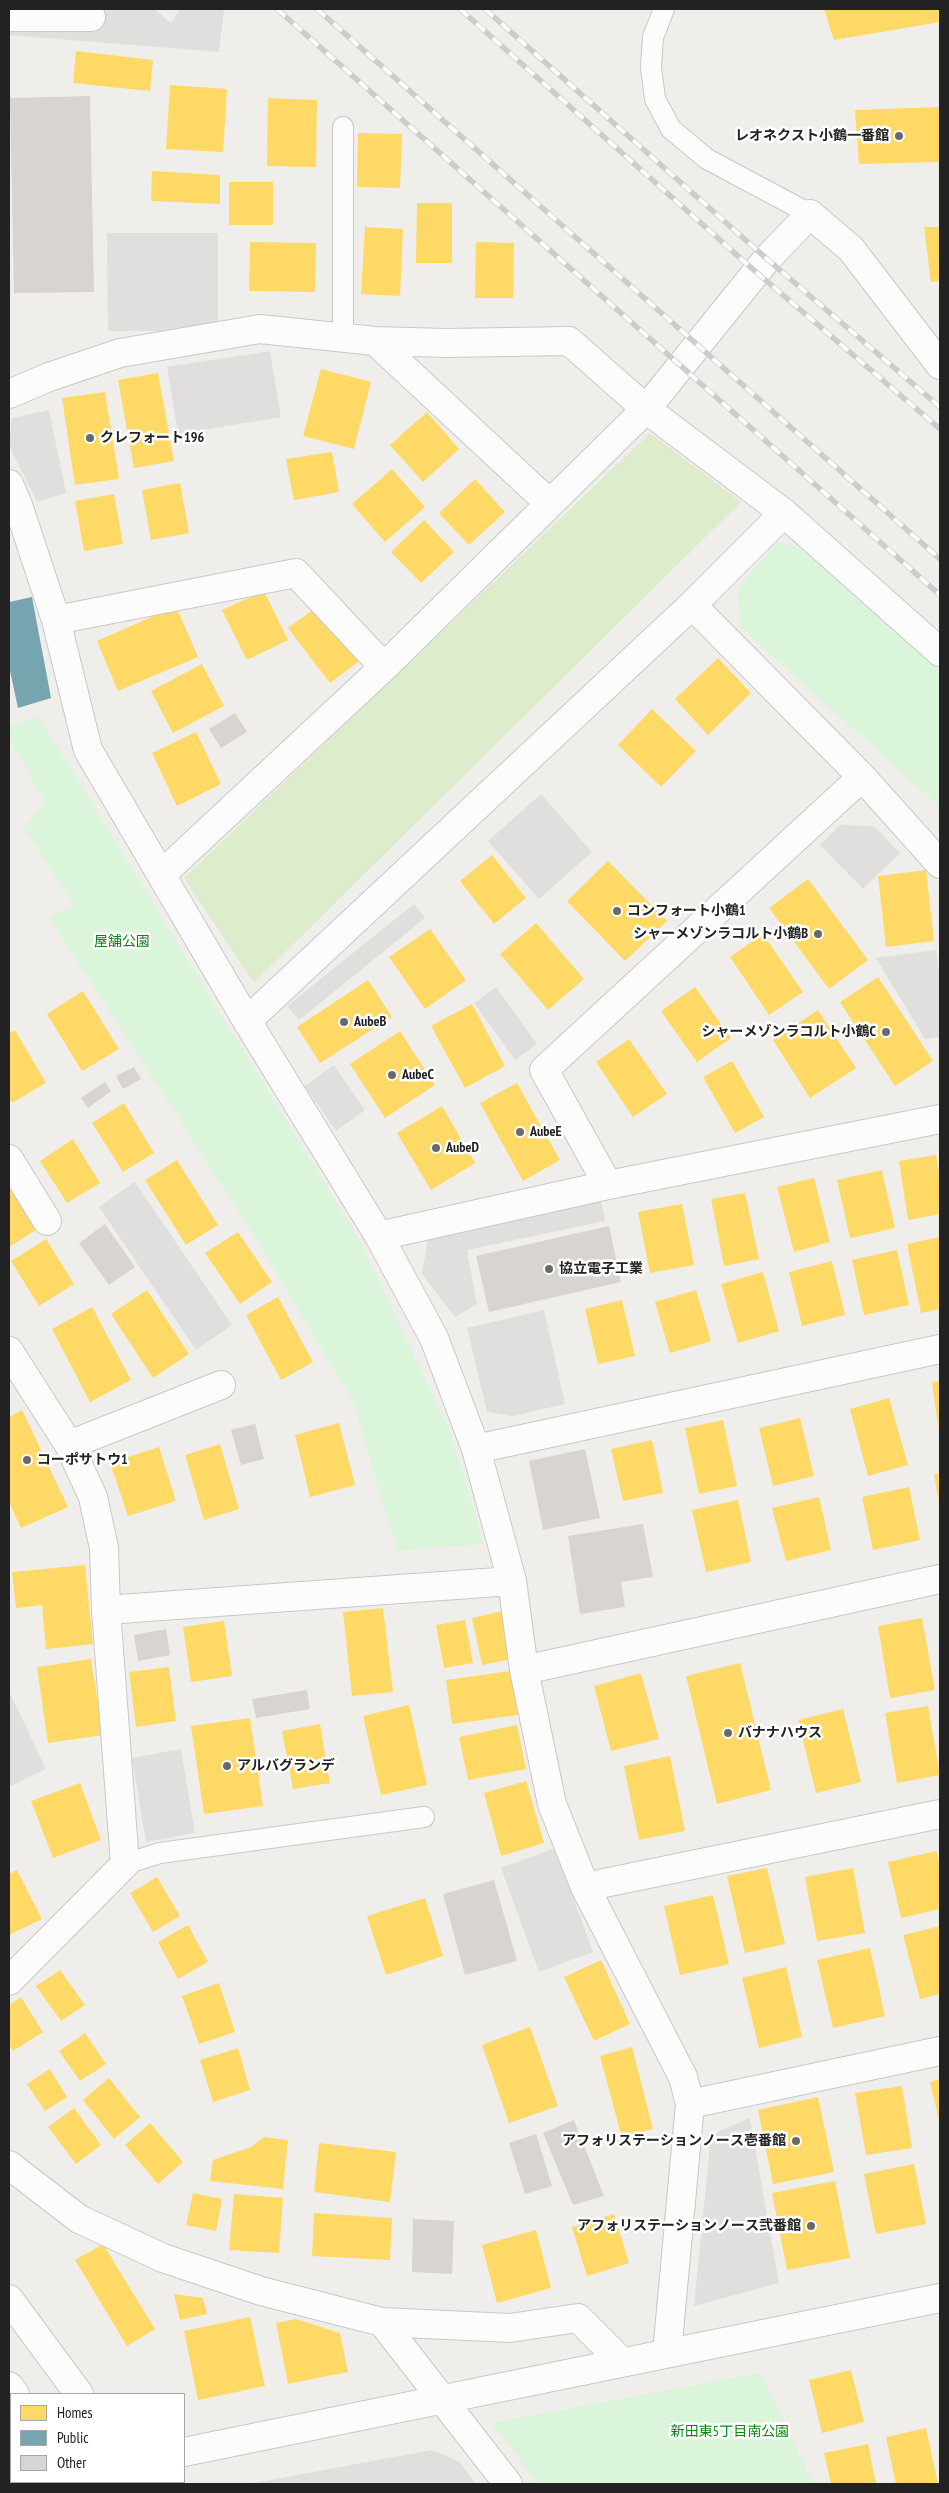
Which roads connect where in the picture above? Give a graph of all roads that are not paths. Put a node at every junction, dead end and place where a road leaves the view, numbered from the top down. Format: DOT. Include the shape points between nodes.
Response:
graph roads {
  1 [pos="664,9"];
  2 [pos="9,17"];
  3 [pos="91,17"];
  4 [pos="342,127"];
  5 [pos="810,214"];
  6 [pos="343,338"];
  7 [pos="375,341"];
  8 [pos="940,366"];
  9 [pos="9,394"];
  10 [pos="646,409"];
  11 [pos="9,484"];
  12 [pos="550,503"];
  13 [pos="784,513"];
  14 [pos="692,605"];
  15 [pos="56,620"];
  16 [pos="940,652"];
  17 [pos="384,667"];
  18 [pos="862,778"];
  19 [pos="940,864"];
  20 [pos="162,874"];
  21 [pos="247,1020"];
  22 [pos="940,1119"];
  23 [pos="9,1159"];
  24 [pos="608,1185"];
  25 [pos="47,1220"];
  26 [pos="379,1236"];
  27 [pos="940,1350"];
  28 [pos="9,1351"];
  29 [pos="220,1385"];
  30 [pos="69,1445"];
  31 [pos="476,1449"];
  32 [pos="940,1579"];
  33 [pos="512,1581"];
  34 [pos="106,1610"];
  35 [pos="524,1670"];
  36 [pos="940,1814"];
  37 [pos="424,1817"];
  38 [pos="125,1864"];
  39 [pos="585,1887"];
  40 [pos="9,1981"];
  41 [pos="940,2051"];
  42 [pos="690,2104"];
  43 [pos="9,2165"];
  44 [pos="940,2298"];
  45 [pos="9,2299"];
  46 [pos="382,2322"];
  47 [pos="667,2353"];
  48 [pos="622,2362"];
  49 [pos="78,2393"];
  50 [pos="441,2400"];
  51 [pos="185,2452"];
  52 [pos="508,2484"];
  1 -- 5 [label="lane" via="653,37 651,67 655,99 671,129 707,160"];
  2 -- 3 [label="street"];
  4 -- 6 [label="lane"];
  5 -- 8 [label="street" via="851,248"];
  5 -- 10 [label="street" via="767,259"];
  6 -- 7 [label="street"];
  6 -- 9 [label="street" via="260,329 120,353 49,376"];
  7 -- 10 [label="street" via="569,341"];
  7 -- 12 [label="street"];
  10 -- 12 [label="street"];
  10 -- 13 [label="street"];
  11 -- 15 [label="street"];
  12 -- 17 [label="street"];
  13 -- 14 [label="street"];
  13 -- 16 [label="street"];
  14 -- 18 [label="street"];
  14 -- 21 [label="street"];
  15 -- 17 [label="street" via="296,573"];
  15 -- 20 [label="street" via="88,750"];
  17 -- 20 [label="street"];
  18 -- 19 [label="street"];
  18 -- 24 [label="street" via="544,1070"];
  20 -- 21 [label="street"];
  21 -- 26 [label="street"];
  22 -- 24 [label="street"];
  23 -- 25 [label="street"];
  24 -- 26 [label="street"];
  26 -- 31 [label="street" via="434,1338"];
  27 -- 31 [label="street"];
  28 -- 30 [label="street"];
  29 -- 30 [label="street"];
  30 -- 34 [label="street" via="93,1497 102,1540"];
  31 -- 33 [label="street"];
  32 -- 35 [label="street"];
  33 -- 34 [label="street"];
  33 -- 35 [label="street"];
  34 -- 38 [label="street"];
  35 -- 39 [label="street" via="552,1804"];
  36 -- 39 [label="street"];
  37 -- 38 [label="lane" via="160,1852"];
  38 -- 40 [label="street"];
  39 -- 42 [label="street" via="683,2077"];
  41 -- 42 [label="street"];
  42 -- 47 [label="street"];
  43 -- 46 [label="street" via="80,2219 163,2258 261,2291"];
  44 -- 47 [label="street"];
  45 -- 49 [label="street"];
  46 -- 48 [label="street" via="510,2328 578,2318"];
  46 -- 50 [label="street"];
  47 -- 48 [label="street"];
  48 -- 50 [label="street"];
  50 -- 51 [label="street"];
  50 -- 52 [label="street"];
}
